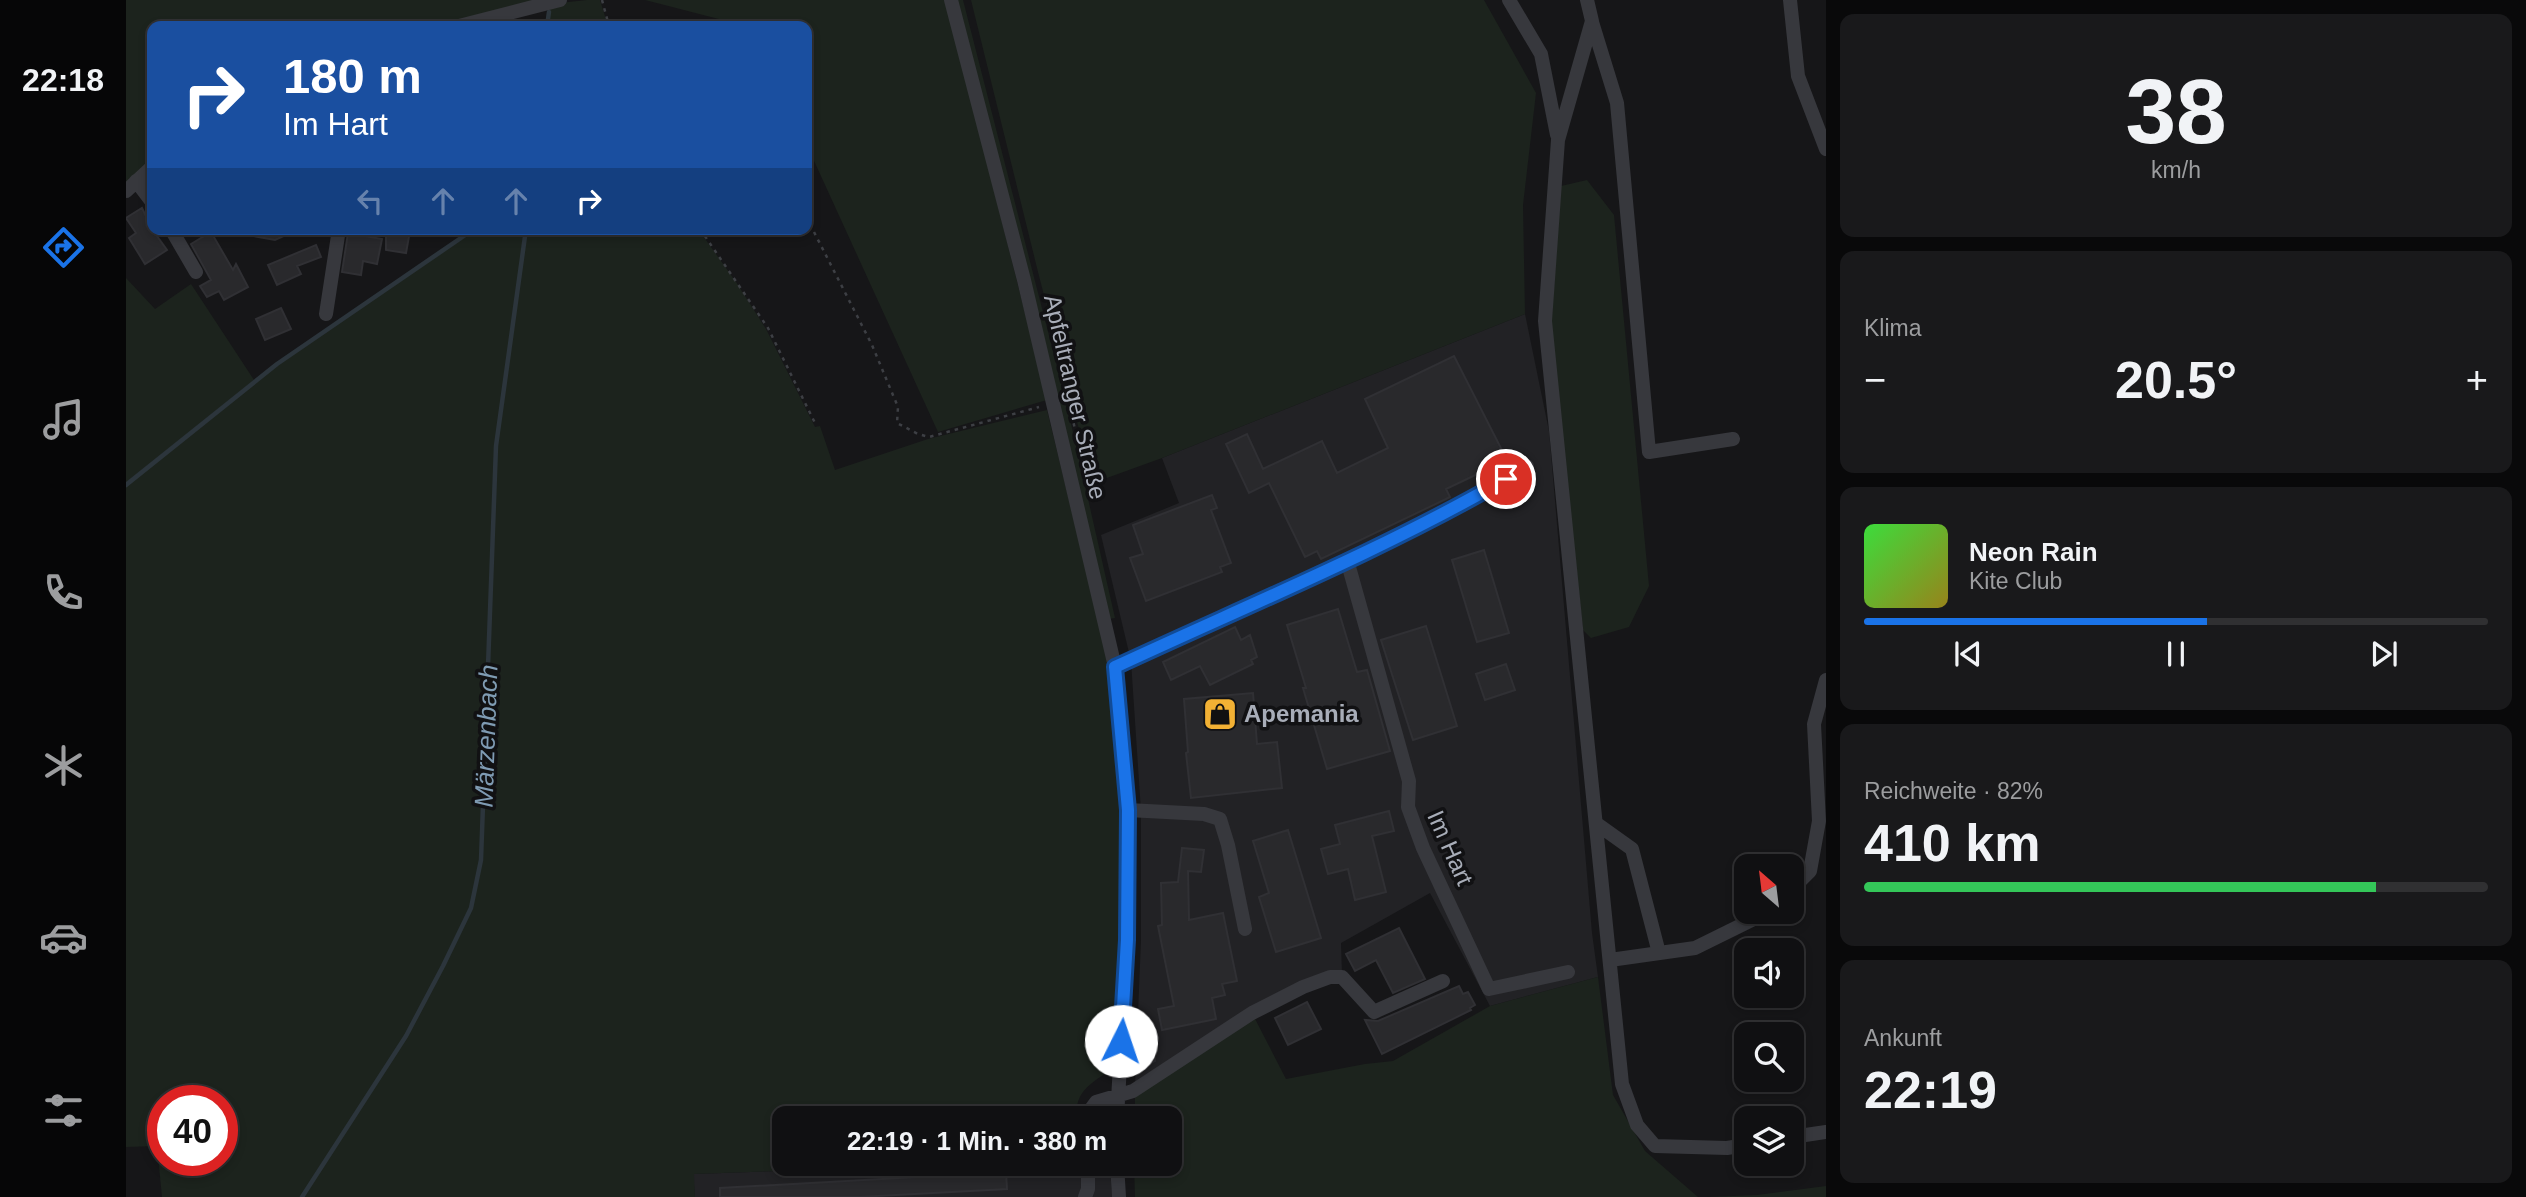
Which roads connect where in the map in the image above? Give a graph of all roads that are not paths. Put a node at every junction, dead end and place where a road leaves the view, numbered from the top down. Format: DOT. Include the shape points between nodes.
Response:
graph roads {
  1 [pos="560,0"];
  2 [pos="951,0"];
  3 [pos="1508,0"];
  4 [pos="1587,0"];
  5 [pos="1790,0"];
  6 [pos="503,20"];
  7 [pos="1592,21"];
  8 [pos="1558,140"];
  9 [pos="1826,149"];
  10 [pos="147,172"];
  11 [pos="131,186"];
  12 [pos="147,198"];
  13 [pos="175,235"];
  14 [pos="338,235"];
  15 [pos="196,272"];
  16 [pos="326,314"];
  17 [pos="1733,439"];
  18 [pos="1527,466"];
  19 [pos="1347,561"];
  20 [pos="1115,667"];
  21 [pos="1826,680"];
  22 [pos="1128,810"];
  23 [pos="1597,824"];
  24 [pos="1804,877"];
  25 [pos="1744,924"];
  26 [pos="1245,929"];
  27 [pos="1659,953"];
  28 [pos="1610,960"];
  29 [pos="1569,972"];
  30 [pos="1444,981"];
  31 [pos="1117,1097"];
  32 [pos="1093,1106"];
  33 [pos="1117,1106"];
  34 [pos="1826,1132"];
  35 [pos="1804,1136"];
  36 [pos="1734,1147"];
  37 [pos="1088,1176"];
  38 [pos="1118,1176"];
  39 [pos="1085,1197"];
  40 [pos="1119,1197"];
  1 -- 6 [label="street"];
  2 -- 20 [label="street, Apfeltranger Straße" via="1024,281"];
  3 -- 8 [label="street" via="1541,54"];
  4 -- 7 [label="street"];
  5 -- 9 [label="street" via="1798,76"];
  7 -- 8 [label="street"];
  7 -- 17 [label="street" via="1618,103 1650,452"];
  8 -- 23 [label="street" via="1545,321"];
  10 -- 11 [label="street"];
  11 -- 12 [label="street"];
  13 -- 15 [label="street"];
  14 -- 16 [label="street"];
  18 -- 19 [label="street"];
  19 -- 20 [label="street"];
  19 -- 29 [label="street, Im Hart" via="1409,781 1408,807 1489,989"];
  20 -- 22 [label="street, Apfeltranger Straße"];
  21 -- 24 [label="street" via="1814,724 1819,821 1810,871"];
  22 -- 26 [label="street" via="1220,819"];
  22 -- 31 [label="street, Apfeltranger Straße" via="1127,940"];
  23 -- 27 [label="street" via="1632,849"];
  23 -- 28 [label="street"];
  25 -- 27 [label="street" via="1695,948"];
  27 -- 28 [label="street"];
  28 -- 36 [label="street" via="1622,1084 1637,1125 1656,1146"];
  30 -- 31 [label="street" via="1374,1012 1342,977 1330,977 1252,1013"];
  31 -- 32 [label="street"];
  31 -- 33 [label="street, Apfeltranger Straße"];
  34 -- 35 [label="street"];
  37 -- 39 [label="street"];
  38 -- 40 [label="street"];
}
